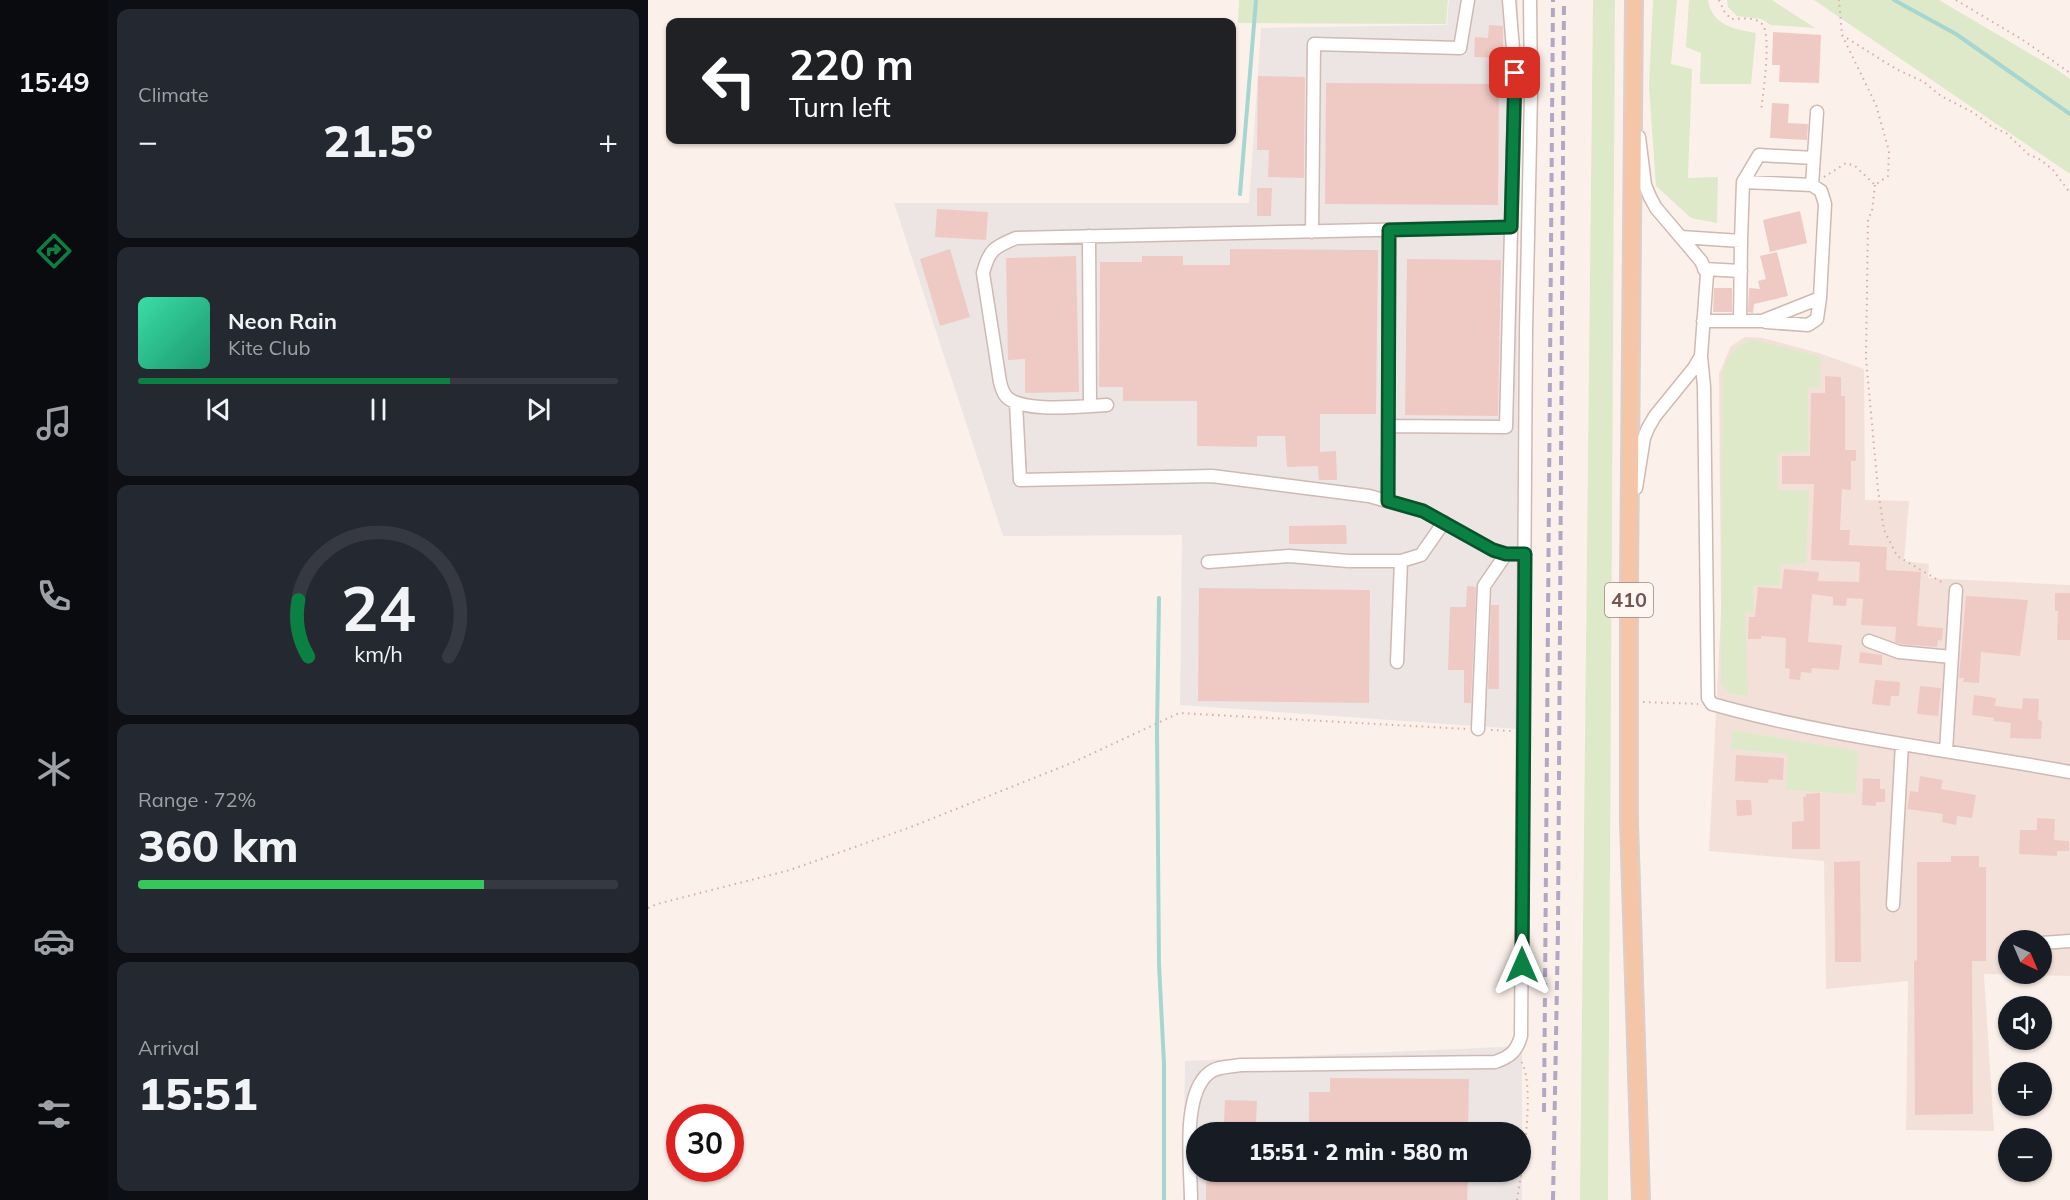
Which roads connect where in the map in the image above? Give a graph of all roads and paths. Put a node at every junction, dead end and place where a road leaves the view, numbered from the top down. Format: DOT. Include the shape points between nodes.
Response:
graph roads {
  1 [pos="1468,0"];
  2 [pos="1509,0"];
  3 [pos="1530,0"];
  4 [pos="1634,0"];
  5 [pos="1719,0"];
  6 [pos="1839,0"];
  7 [pos="1956,0"];
  8 [pos="1842,36"];
  9 [pos="2070,73"];
  10 [pos="1633,89"];
  11 [pos="1761,111"];
  12 [pos="1817,112"];
  13 [pos="1814,158"];
  14 [pos="1743,182"];
  15 [pos="1812,185"];
  16 [pos="1875,185"];
  17 [pos="2070,193"];
  18 [pos="1511,227"];
  19 [pos="1389,230"];
  20 [pos="1312,232"];
  21 [pos="1089,236"];
  22 [pos="1681,237"];
  23 [pos="1741,241"];
  24 [pos="1704,269"];
  25 [pos="1741,271"];
  26 [pos="1820,297"];
  27 [pos="1703,321"];
  28 [pos="1740,321"];
  29 [pos="1761,321"];
  30 [pos="1701,356"];
  31 [pos="1016,403"];
  32 [pos="1090,405"];
  33 [pos="1107,405"];
  34 [pos="1388,426"];
  35 [pos="1388,501"];
  36 [pos="1444,522"];
  37 [pos="1629,531"];
  38 [pos="1506,554"];
  39 [pos="1525,554"];
  40 [pos="1401,561"];
  41 [pos="1208,562"];
  42 [pos="1956,590"];
  43 [pos="1869,641"];
  44 [pos="1952,657"];
  45 [pos="1397,662"];
  46 [pos="1629,702"];
  47 [pos="1712,704"];
  48 [pos="1478,729"];
  49 [pos="1524,732"];
  50 [pos="1902,744"];
  51 [pos="1946,751"];
  52 [pos="2070,772"];
  53 [pos="1893,905"];
  54 [pos="648,908"];
  55 [pos="2070,941"];
  56 [pos="2052,942"];
  57 [pos="1515,1051"];
  58 [pos="1191,1200"];
  59 [pos="1518,1200"];
  60 [pos="1641,1200"];
  1 -- 20 [label="street" via="1460,48 1314,44"];
  2 -- 18 [label="street" via="1515,73"];
  3 -- 39 [label="street"];
  4 -- 10 [label="main road, 410"];
  5 -- 11 [label="path" via="1731,19 1755,19 1764,26 1768,37"];
  6 -- 8 [label="path"];
  7 -- 9 [label="path"];
  8 -- 16 [label="path" via="1876,105 1889,150 1888,176"];
  8 -- 17 [label="path" via="2006,133 2053,170"];
  10 -- 22 [label="street" via="1645,185 1656,208"];
  10 -- 37 [label="main road, 410"];
  12 -- 13 [label="street"];
  13 -- 14 [label="street" via="1759,154"];
  13 -- 15 [label="street"];
  14 -- 15 [label="street"];
  14 -- 23 [label="street"];
  15 -- 16 [label="path" via="1846,164 1855,166"];
  15 -- 26 [label="street" via="1821,191 1825,204"];
  16 -- 42 [label="path" via="1868,219 1866,358 1884,530 1897,556"];
  18 -- 19 [label="street"];
  18 -- 34 [label="street" via="1506,427"];
  19 -- 20 [label="street"];
  19 -- 34 [label="street"];
  20 -- 21 [label="street"];
  21 -- 31 [label="street" via="1016,238 997,246 987,256 983,273 1000,382 1006,396"];
  21 -- 32 [label="street"];
  22 -- 23 [label="street"];
  22 -- 24 [label="street"];
  23 -- 25 [label="street"];
  24 -- 25 [label="street"];
  24 -- 27 [label="street" via="1707,274"];
  25 -- 28 [label="street"];
  26 -- 29 [label="street"];
  26 -- 29 [label="street" via="1816,319 1808,325"];
  27 -- 28 [label="street"];
  27 -- 30 [label="street"];
  28 -- 29 [label="street"];
  30 -- 37 [label="street" via="1655,416 1644,438"];
  30 -- 47 [label="street" via="1708,698"];
  31 -- 32 [label="street" via="1041,407"];
  31 -- 35 [label="street" via="1020,480 1212,476"];
  32 -- 33 [label="street"];
  34 -- 35 [label="street"];
  35 -- 36 [label="street"];
  36 -- 38 [label="street"];
  36 -- 40 [label="street" via="1421,555"];
  37 -- 46 [label="main road, 410"];
  38 -- 39 [label="street"];
  38 -- 48 [label="street" via="1484,586"];
  39 -- 49 [label="street"];
  40 -- 41 [label="street" via="1289,556"];
  40 -- 45 [label="street"];
  42 -- 44 [label="street"];
  43 -- 44 [label="street" via="1899,651"];
  44 -- 51 [label="street"];
  46 -- 47 [label="path"];
  46 -- 60 [label="main road, 410"];
  47 -- 50 [label="street"];
  48 -- 49 [label="path"];
  48 -- 54 [label="path" via="1179,713 1074,762 911,827 790,870"];
  49 -- 57 [label="street" via="1521,1036"];
  50 -- 51 [label="street"];
  50 -- 53 [label="street"];
  51 -- 52 [label="street"];
  55 -- 56 [label="street"];
  57 -- 58 [label="street" via="1495,1062 1240,1065 1216,1069 1201,1082 1192,1108"];
  57 -- 59 [label="path" via="1524,1065 1527,1084 1527,1136"];
}
